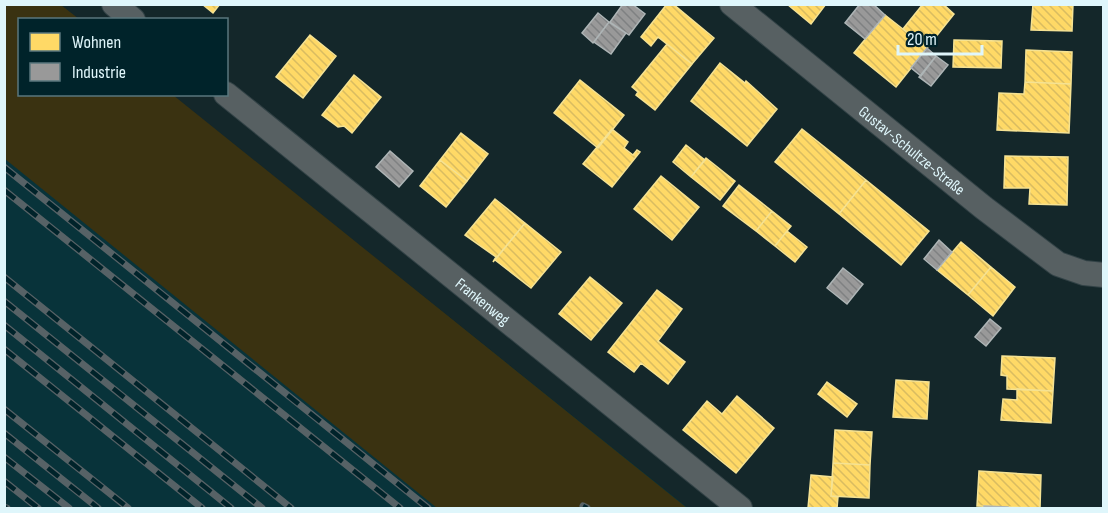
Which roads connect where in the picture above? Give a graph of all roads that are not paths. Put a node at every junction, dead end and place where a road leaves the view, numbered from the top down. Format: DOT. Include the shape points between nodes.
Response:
graph roads {
  1 [pos="114,4"];
  2 [pos="732,4"];
  3 [pos="131,18"];
  4 [pos="228,96"];
  5 [pos="1104,274"];
  6 [pos="740,508"];
  1 -- 3 [label="street"];
  2 -- 5 [label="street, Gustav-Schultze-Straße" via="1058,264 1084,273"];
  4 -- 6 [label="street, Frankenweg"];
}
